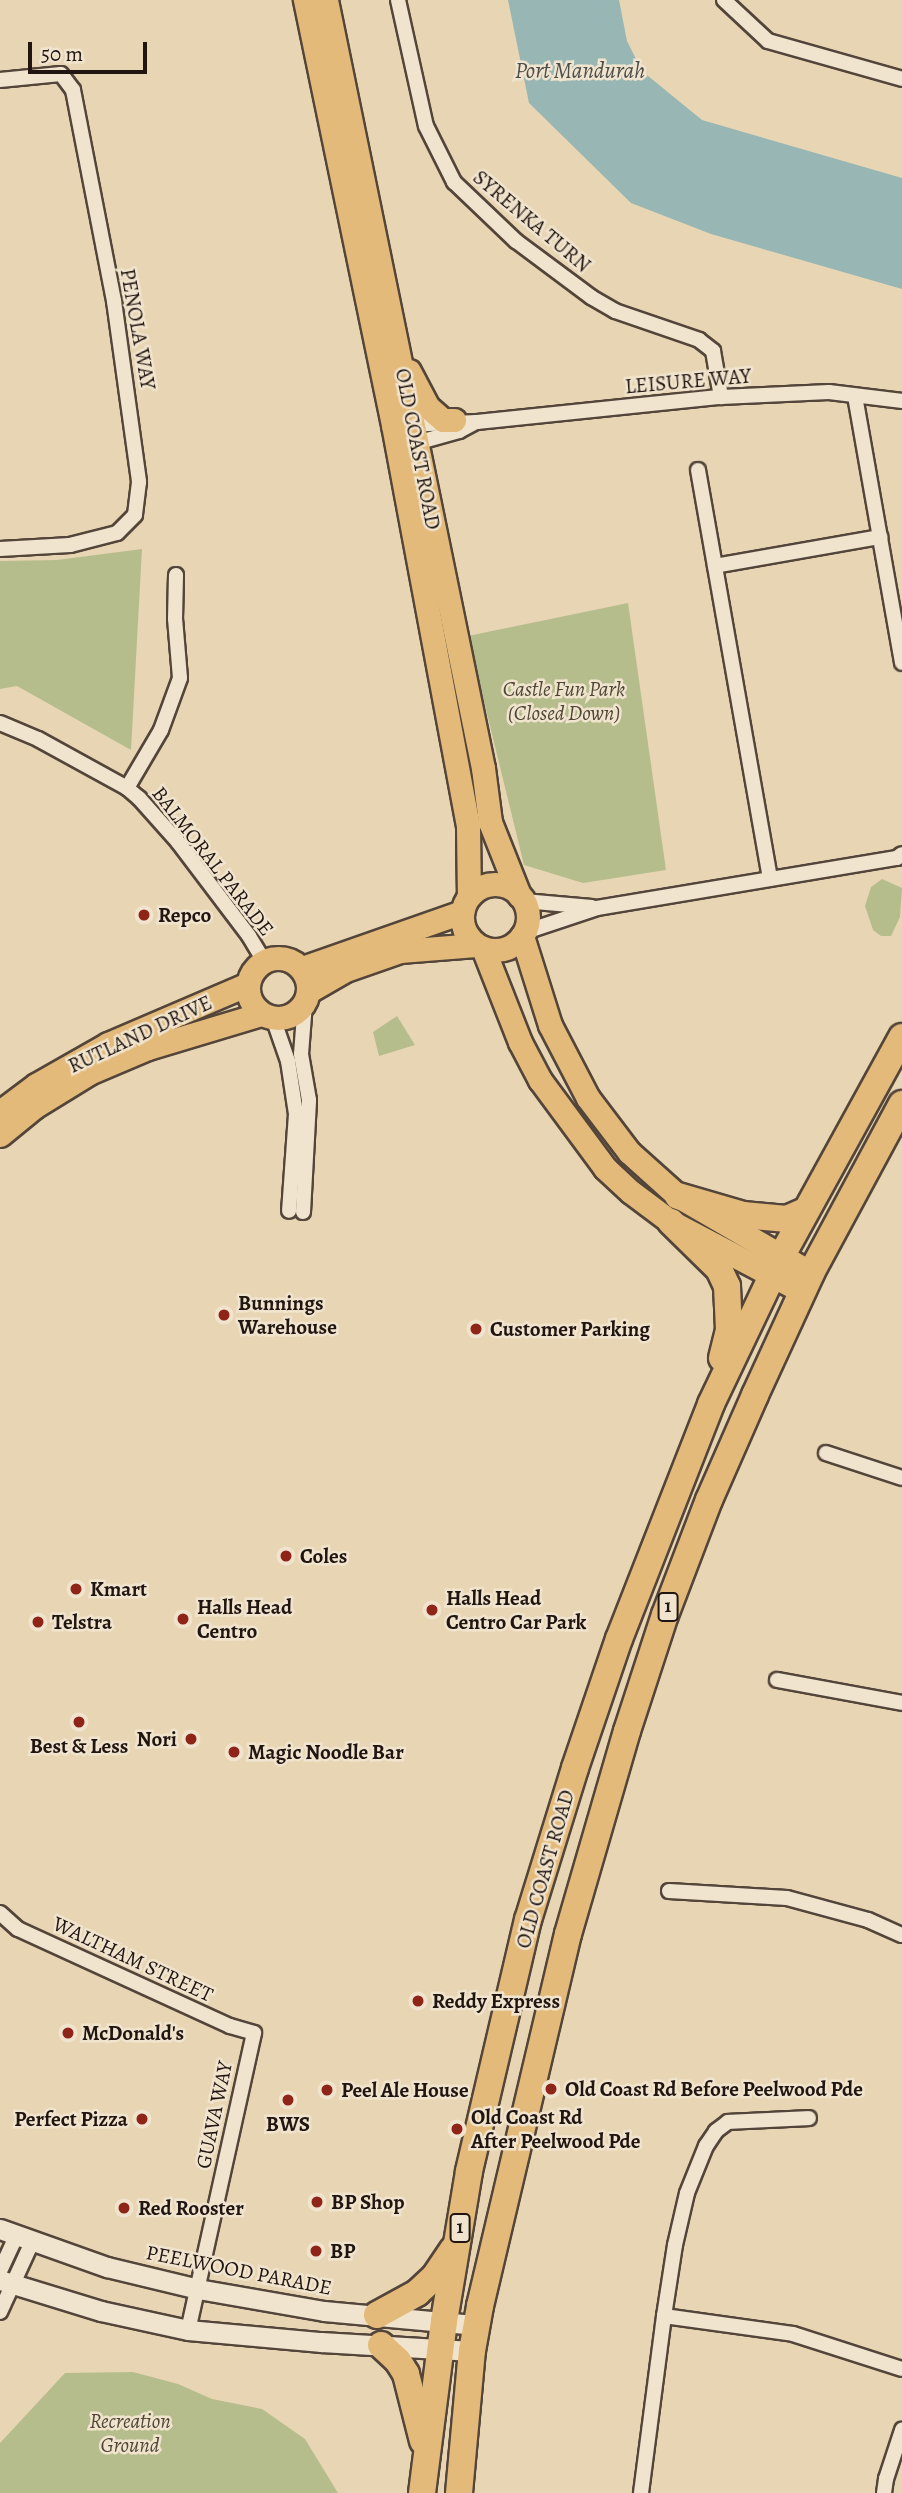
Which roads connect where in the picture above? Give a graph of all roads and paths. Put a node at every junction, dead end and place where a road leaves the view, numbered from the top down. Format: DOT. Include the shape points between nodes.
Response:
graph roads {
  1 [pos="305,0"];
  2 [pos="326,0"];
  3 [pos="398,0"];
  4 [pos="724,0"];
  5 [pos="902,79"];
  6 [pos="0,80"];
  7 [pos="394,332"];
  8 [pos="855,396"];
  9 [pos="721,397"];
  10 [pos="902,401"];
  11 [pos="454,420"];
  12 [pos="477,422"];
  13 [pos="405,435"];
  14 [pos="698,470"];
  15 [pos="880,537"];
  16 [pos="0,549"];
  17 [pos="715,566"];
  18 [pos="176,575"];
  19 [pos="902,663"];
  20 [pos="0,723"];
  21 [pos="127,788"];
  22 [pos="902,855"];
  23 [pos="770,879"];
  24 [pos="522,898"];
  25 [pos="466,904"];
  26 [pos="597,908"];
  27 [pos="523,934"];
  28 [pos="480,946"];
  29 [pos="264,961"];
  30 [pos="302,968"];
  31 [pos="248,984"];
  32 [pos="307,997"];
  33 [pos="267,1016"];
  34 [pos="902,1037"];
  35 [pos="902,1104"];
  36 [pos="0,1111"];
  37 [pos="0,1135"];
  38 [pos="678,1196"];
  39 [pos="805,1211"];
  40 [pos="671,1222"];
  41 [pos="777,1266"];
  42 [pos="806,1282"];
  43 [pos="711,1404"];
  44 [pos="826,1453"];
  45 [pos="902,1478"];
  46 [pos="777,1680"];
  47 [pos="902,1703"];
  48 [pos="669,1891"];
  49 [pos="0,1913"];
  50 [pos="902,1935"];
  51 [pos="254,2033"];
  52 [pos="809,2118"];
  53 [pos="16,2236"];
  54 [pos="457,2241"];
  55 [pos="5,2279"];
  56 [pos="198,2289"];
  57 [pos="0,2312"];
  58 [pos="377,2315"];
  59 [pos="664,2316"];
  60 [pos="188,2330"];
  61 [pos="442,2334"];
  62 [pos="474,2338"];
  63 [pos="381,2345"];
  64 [pos="902,2369"];
  65 [pos="902,2430"];
  66 [pos="427,2452"];
  67 [pos="422,2493"];
  68 [pos="459,2493"];
  69 [pos="641,2493"];
  70 [pos="884,2493"];
  1 -- 13 [label="main road, OLD COAST ROAD"];
  2 -- 7 [label="main road, OLD COAST ROAD"];
  3 -- 9 [label="street, SYRENKA TURN" via="426,126 454,182 516,241 591,297 615,311 699,340 713,351"];
  4 -- 5 [label="street" via="768,41"];
  6 -- 16 [label="street, PENOLA WAY" via="61,74 73,90 114,301 139,482 135,515 117,533 70,545"];
  7 -- 11 [label="main road" via="428,407 443,419"];
  7 -- 13 [label="main road, OLD COAST ROAD"];
  8 -- 9 [label="street, LEISURE WAY" via="829,392"];
  8 -- 10 [label="street, LEISURE WAY"];
  8 -- 15 [label="street"];
  9 -- 12 [label="street, LEISURE WAY"];
  11 -- 12 [label="street, LEISURE WAY"];
  11 -- 13 [label="street, LEISURE WAY"];
  12 -- 13 [label="street, LEISURE WAY" via="458,431"];
  13 -- 24 [label="main road, OLD COAST ROAD" via="483,768 490,822"];
  13 -- 25 [label="main road, OLD COAST ROAD" via="468,827"];
  14 -- 17 [label="street"];
  15 -- 17 [label="street"];
  15 -- 19 [label="street"];
  17 -- 23 [label="street"];
  18 -- 21 [label="street, BALMORAL PARADE" via="180,678 161,730"];
  20 -- 21 [label="street, BALMORAL PARADE"];
  21 -- 29 [label="street, BALMORAL PARADE" via="157,816"];
  22 -- 23 [label="street"];
  23 -- 26 [label="street"];
  24 -- 25 [label="main road" via="512,889 494,884 485,886"];
  24 -- 26 [label="street"];
  24 -- 27 [label="main road" via="528,915"];
  25 -- 28 [label="main road" via="464,930"];
  25 -- 30 [label="main road"];
  26 -- 27 [label="street"];
  27 -- 28 [label="main road" via="500,950"];
  27 -- 38 [label="main road" via="551,1025 588,1098 629,1152"];
  28 -- 32 [label="main road" via="400,951 343,971"];
  28 -- 40 [label="main road" via="540,1080 605,1168"];
  29 -- 30 [label="main road" via="280,957"];
  29 -- 31 [label="main road"];
  30 -- 32 [label="main road"];
  31 -- 33 [label="main road" via="248,995"];
  31 -- 36 [label="main road, RUTLAND DRIVE" via="108,1044"];
  32 -- 33 [label="main road" via="297,1012 286,1018"];
  32 -- 33 [label="street" via="301,1054 309,1100 296,1211 296,1114 288,1061"];
  33 -- 37 [label="main road, RUTLAND DRIVE" via="148,1048 89,1073 34,1107"];
  34 -- 39 [label="highway, 1"];
  35 -- 42 [label="highway, 1"];
  38 -- 39 [label="highway" via="743,1215 787,1219"];
  38 -- 41 [label="main road"];
  39 -- 41 [label="highway, OLD COAST ROAD / 1"];
  40 -- 41 [label="main road"];
  40 -- 43 [label="highway" via="719,1269 727,1286 729,1330"];
  41 -- 42 [label="main road"];
  41 -- 43 [label="highway, OLD COAST ROAD / 1"];
  42 -- 62 [label="highway, OLD COAST ROAD / 1" via="709,1500 627,1731 568,1934"];
  43 -- 54 [label="highway, OLD COAST ROAD / 1" via="619,1639 528,1920"];
  44 -- 45 [label="street"];
  46 -- 47 [label="street"];
  48 -- 50 [label="street" via="787,1898 868,1920"];
  49 -- 51 [label="street, WALTHAM STREET" via="18,1929"];
  51 -- 56 [label="street, GUAVA WAY"];
  52 -- 59 [label="street" via="728,2122 716,2131 687,2193"];
  53 -- 55 [label="street"];
  53 -- 56 [label="street, PEELWOOD PARADE" via="107,2267"];
  54 -- 58 [label="highway" via="435,2276 417,2293"];
  54 -- 61 [label="highway, OLD COAST ROAD / 1"];
  55 -- 57 [label="street"];
  55 -- 60 [label="street, PEELWOOD PARADE" via="101,2311"];
  56 -- 58 [label="street, PEELWOOD PARADE" via="324,2311"];
  56 -- 60 [label="street, GUAVA WAY"];
  58 -- 61 [label="street, PEELWOOD PARADE"];
  59 -- 64 [label="street" via="793,2334"];
  59 -- 69 [label="street"];
  60 -- 63 [label="street, PEELWOOD PARADE"];
  61 -- 62 [label="street, PEELWOOD PARADE"];
  61 -- 63 [label="street, PEELWOOD PARADE"];
  61 -- 66 [label="highway, OLD COAST ROAD / 1"];
  62 -- 68 [label="highway, OLD COAST ROAD / 1"];
  63 -- 66 [label="highway" via="406,2374"];
  65 -- 70 [label="street"];
  66 -- 67 [label="highway, OLD COAST ROAD / 1"];
}
